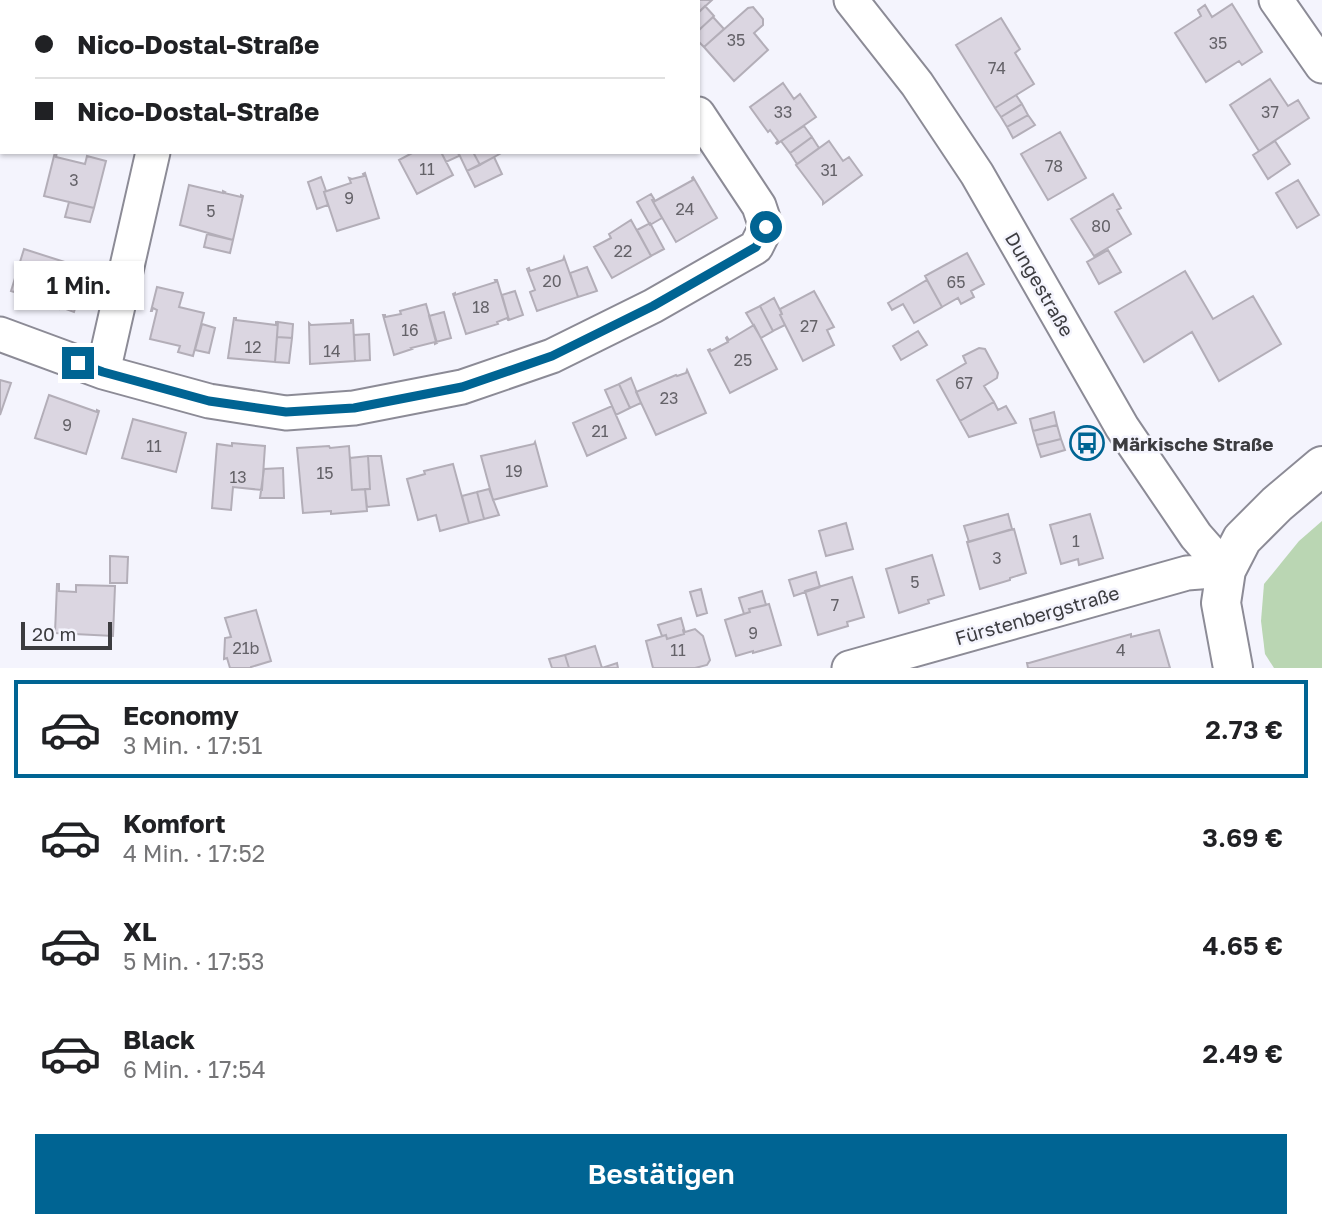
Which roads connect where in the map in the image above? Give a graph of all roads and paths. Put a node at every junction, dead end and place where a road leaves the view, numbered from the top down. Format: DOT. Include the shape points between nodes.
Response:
graph roads {
  1 [pos="851,0"];
  2 [pos="1276,0"];
  3 [pos="1322,65"];
  4 [pos="700,117"];
  5 [pos="153,154"];
  6 [pos="0,334"];
  7 [pos="103,372"];
  8 [pos="1322,466"];
  9 [pos="1226,570"];
  10 [pos="849,668"];
  11 [pos="1233,668"];
  1 -- 9 [label="street, Dungestraße" via="917,83 976,174 1122,426 1196,536"];
  2 -- 3 [label="street"];
  4 -- 7 [label="street" via="759,206 766,227 756,247 552,356 462,387 354,408 286,412 209,401"];
  5 -- 7 [label="street"];
  6 -- 7 [label="street"];
  8 -- 9 [label="main road" via="1242,539"];
  9 -- 10 [label="street, Fürstenbergstraße" via="1187,573"];
  9 -- 11 [label="main road" via="1221,603"];
}
